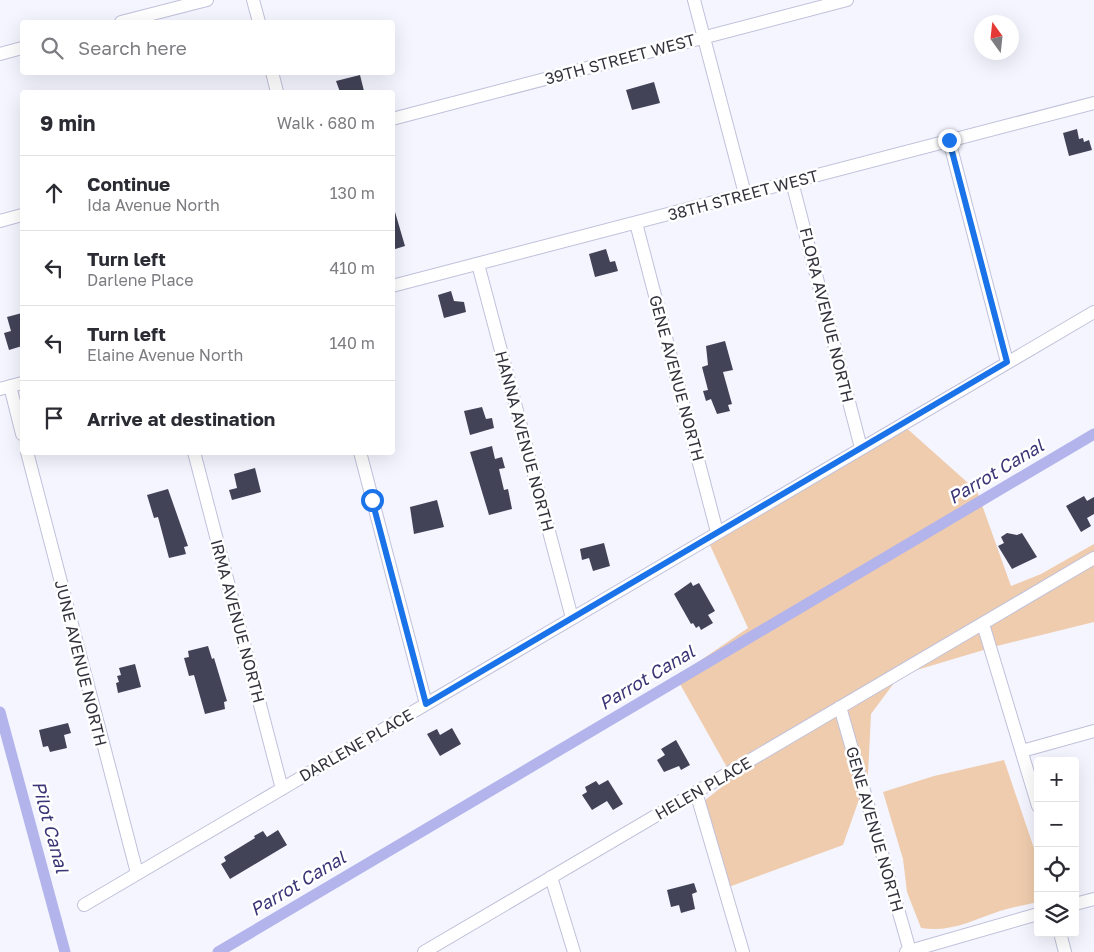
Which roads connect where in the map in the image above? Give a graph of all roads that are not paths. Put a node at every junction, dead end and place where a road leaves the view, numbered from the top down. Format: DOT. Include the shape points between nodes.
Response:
graph roads {
  1 [pos="208,0"];
  2 [pos="253,0"];
  3 [pos="694,0"];
  4 [pos="847,0"];
  5 [pos="130,20"];
  6 [pos="258,20"];
  7 [pos="704,37"];
  8 [pos="20,49"];
  9 [pos="0,54"];
  10 [pos="273,75"];
  11 [pos="276,90"];
  12 [pos="1094,103"];
  13 [pos="395,118"];
  14 [pos="949,140"];
  15 [pos="792,182"];
  16 [pos="745,194"];
  17 [pos="20,216"];
  18 [pos="0,221"];
  19 [pos="636,223"];
  20 [pos="478,264"];
  21 [pos="395,285"];
  22 [pos="1094,312"];
  23 [pos="1007,362"];
  24 [pos="11,386"];
  25 [pos="20,425"];
  26 [pos="861,448"];
  27 [pos="28,455"];
  28 [pos="195,455"];
  29 [pos="361,455"];
  30 [pos="717,532"];
  31 [pos="1094,558"];
  32 [pos="572,618"];
  33 [pos="983,624"];
  34 [pos="426,704"];
  35 [pos="840,707"];
  36 [pos="1094,731"];
  37 [pos="1022,751"];
  38 [pos="282,789"];
  39 [pos="696,792"];
  40 [pos="1037,802"];
  41 [pos="137,873"];
  42 [pos="551,877"];
  43 [pos="1094,899"];
  44 [pos="1079,903"];
  45 [pos="84,905"];
  46 [pos="1034,915"];
  47 [pos="1061,937"];
  48 [pos="908,951"];
  49 [pos="424,952"];
  50 [pos="574,952"];
  51 [pos="743,952"];
  52 [pos="1065,952"];
  1 -- 5 [label="street"];
  2 -- 6 [label="street"];
  3 -- 7 [label="street"];
  4 -- 7 [label="street, 39TH STREET WEST"];
  7 -- 13 [label="street, 39TH STREET WEST"];
  7 -- 16 [label="street"];
  8 -- 9 [label="street"];
  10 -- 11 [label="street"];
  12 -- 14 [label="street, 38TH STREET WEST"];
  14 -- 15 [label="street, 38TH STREET WEST"];
  14 -- 23 [label="street"];
  15 -- 16 [label="street, 38TH STREET WEST"];
  15 -- 26 [label="street, FLORA AVENUE NORTH"];
  16 -- 19 [label="street, 38TH STREET WEST"];
  17 -- 18 [label="street"];
  19 -- 20 [label="street, 38TH STREET WEST"];
  19 -- 30 [label="street, GENE AVENUE NORTH"];
  20 -- 21 [label="street, 38TH STREET WEST"];
  20 -- 32 [label="street, HANNA AVENUE NORTH"];
  22 -- 23 [label="street, DARLENE PLACE"];
  23 -- 26 [label="street, DARLENE PLACE"];
  24 -- 25 [label="street"];
  26 -- 30 [label="street, DARLENE PLACE"];
  27 -- 41 [label="street, JUNE AVENUE NORTH"];
  28 -- 38 [label="street, IRMA AVENUE NORTH"];
  29 -- 34 [label="street"];
  30 -- 32 [label="street, DARLENE PLACE"];
  31 -- 33 [label="street, HELEN PLACE"];
  32 -- 34 [label="street, DARLENE PLACE"];
  33 -- 35 [label="street, HELEN PLACE"];
  33 -- 37 [label="street"];
  34 -- 38 [label="street, DARLENE PLACE"];
  35 -- 39 [label="street, HELEN PLACE"];
  35 -- 48 [label="street, GENE AVENUE NORTH"];
  36 -- 37 [label="street"];
  37 -- 40 [label="street"];
  38 -- 41 [label="street, DARLENE PLACE"];
  39 -- 42 [label="street, HELEN PLACE"];
  39 -- 51 [label="street"];
  41 -- 45 [label="street, DARLENE PLACE"];
  42 -- 49 [label="street, HELEN PLACE"];
  42 -- 50 [label="street"];
  43 -- 44 [label="street"];
  46 -- 48 [label="street"];
  47 -- 52 [label="street"];
}
